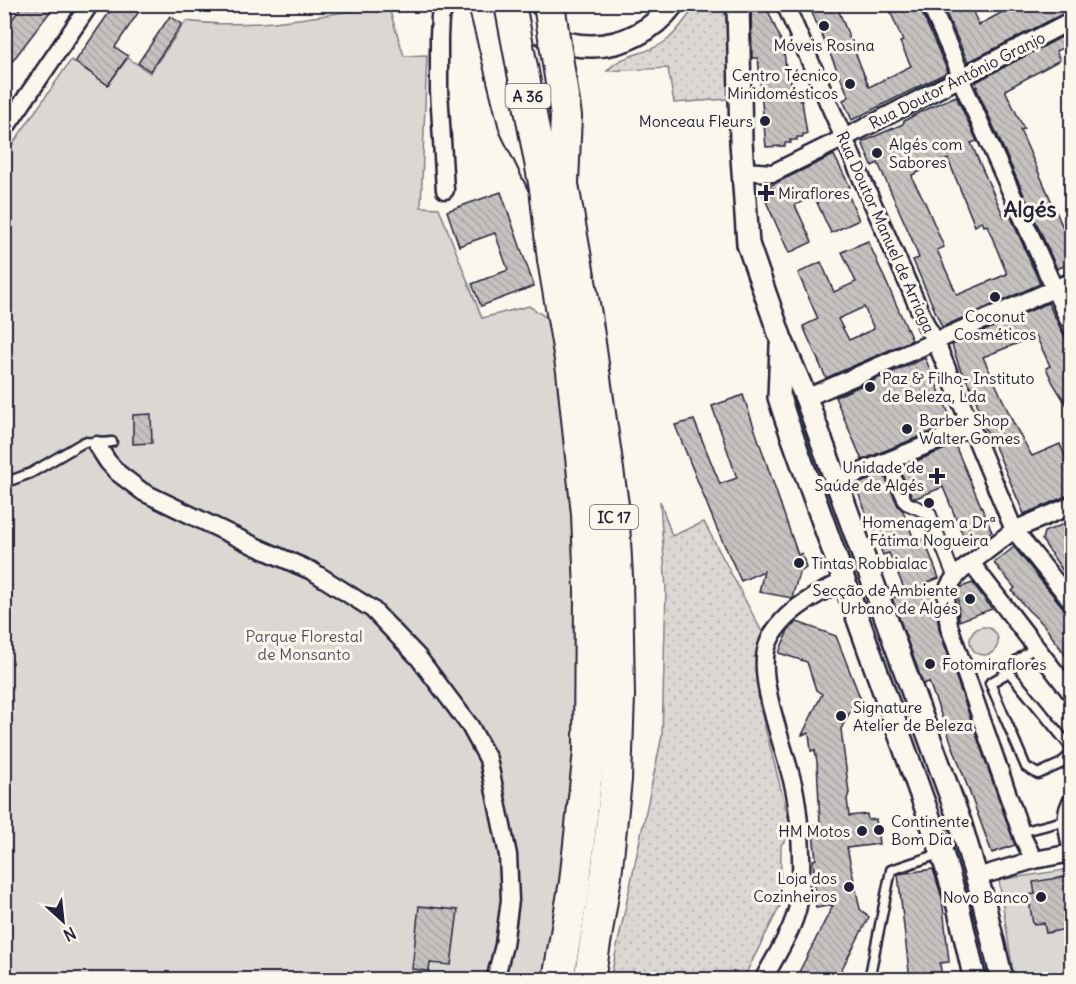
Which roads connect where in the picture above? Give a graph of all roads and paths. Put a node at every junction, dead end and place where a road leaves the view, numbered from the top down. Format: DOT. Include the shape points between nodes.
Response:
graph roads {
  1 [pos="90,4"];
  2 [pos="448,4"];
  3 [pos="484,4"];
  4 [pos="509,4"];
  5 [pos="529,4"];
  6 [pos="549,4"];
  7 [pos="673,4"];
  8 [pos="784,4"];
  9 [pos="930,4"];
  10 [pos="737,7"];
  11 [pos="1071,21"];
  12 [pos="960,78"];
  13 [pos="4,130"];
  14 [pos="844,138"];
  15 [pos="742,171"];
  16 [pos="554,185"];
  17 [pos="445,190"];
  18 [pos="1071,281"];
  19 [pos="1054,288"];
  20 [pos="1071,328"];
  21 [pos="781,339"];
  22 [pos="935,340"];
  23 [pos="806,398"];
  24 [pos="971,427"];
  25 [pos="105,444"];
  26 [pos="887,462"];
  27 [pos="836,482"];
  28 [pos="4,483"];
  29 [pos="1071,505"];
  30 [pos="1014,530"];
  31 [pos="971,563"];
  32 [pos="954,576"];
  33 [pos="844,581"];
  34 [pos="1071,602"];
  35 [pos="1034,648"];
  36 [pos="1009,672"];
  37 [pos="1071,694"];
  38 [pos="1071,751"];
  39 [pos="938,759"];
  40 [pos="913,769"];
  41 [pos="1071,801"];
  42 [pos="1067,820"];
  43 [pos="1021,832"];
  44 [pos="1071,852"];
  45 [pos="942,853"];
  46 [pos="1034,860"];
  47 [pos="977,877"];
  48 [pos="495,980"];
  49 [pos="558,980"];
  50 [pos="590,980"];
  51 [pos="763,980"];
  52 [pos="869,980"];
  53 [pos="975,980"];
  54 [pos="1002,980"];
  1 -- 13 [label="street"];
  2 -- 17 [label="street" via="440,17 439,37"];
  3 -- 16 [label="highway, bridge" via="515,127"];
  4 -- 7 [label="street" via="543,35 568,45 589,47 635,37 658,21"];
  4 -- 16 [label="highway, A 36, bridge"];
  5 -- 16 [label="highway, A 36, bridge"];
  6 -- 16 [label="highway, bridge" via="566,116"];
  8 -- 14 [label="street, Rua Doutor Manuel de Arriaga"];
  9 -- 12 [label="street"];
  10 -- 15 [label="street"];
  11 -- 12 [label="street, Rua Doutor António Granjo"];
  12 -- 14 [label="street, Rua Doutor António Granjo"];
  12 -- 19 [label="street"];
  14 -- 15 [label="street, Rua Doutor António Granjo" via="773,173"];
  14 -- 22 [label="street, Rua Doutor Manuel de Arriaga"];
  15 -- 21 [label="street" via="750,253"];
  16 -- 49 [label="highway, IC 17" via="553,260 573,382 586,505 590,600 589,752 575,882"];
  16 -- 50 [label="highway, IC 17" via="586,315 613,505 619,633 619,722 610,846"];
  18 -- 19 [label="street"];
  19 -- 20 [label="street"];
  19 -- 22 [label="street"];
  21 -- 23 [label="street"];
  21 -- 33 [label="street" via="779,397"];
  22 -- 23 [label="street"];
  22 -- 24 [label="street, Rua Doutor Manuel de Arriaga"];
  23 -- 27 [label="street"];
  24 -- 26 [label="street"];
  24 -- 30 [label="street, Rua Doutor Manuel de Arriaga"];
  25 -- 28 [label="lane" via="84,442 31,473"];
  25 -- 48 [label="street" via="108,462 143,492 312,571 372,609 418,657 458,709 489,759 508,855 510,900"];
  26 -- 27 [label="street"];
  26 -- 32 [label="street" via="906,503 929,513"];
  27 -- 39 [label="street"];
  29 -- 30 [label="street"];
  30 -- 31 [label="street"];
  30 -- 34 [label="street, Rua Doutor Manuel de Arriaga"];
  31 -- 32 [label="street"];
  31 -- 35 [label="street"];
  32 -- 43 [label="street" via="946,596 949,626"];
  33 -- 40 [label="street"];
  33 -- 51 [label="street" via="796,608 767,646 764,676 795,793 801,892 796,917"];
  35 -- 36 [label="lane" via="1016,661"];
  35 -- 37 [label="street"];
  36 -- 38 [label="lane"];
  36 -- 38 [label="lane" via="990,682 1026,767 1038,774 1060,764"];
  39 -- 40 [label="street"];
  39 -- 47 [label="street"];
  40 -- 45 [label="street"];
  41 -- 42 [label="street"];
  42 -- 43 [label="lane"];
  42 -- 44 [label="street"];
  43 -- 46 [label="street"];
  44 -- 46 [label="street"];
  45 -- 52 [label="lane" via="891,870"];
  45 -- 53 [label="street"];
  46 -- 47 [label="street"];
  47 -- 54 [label="street"];
}
